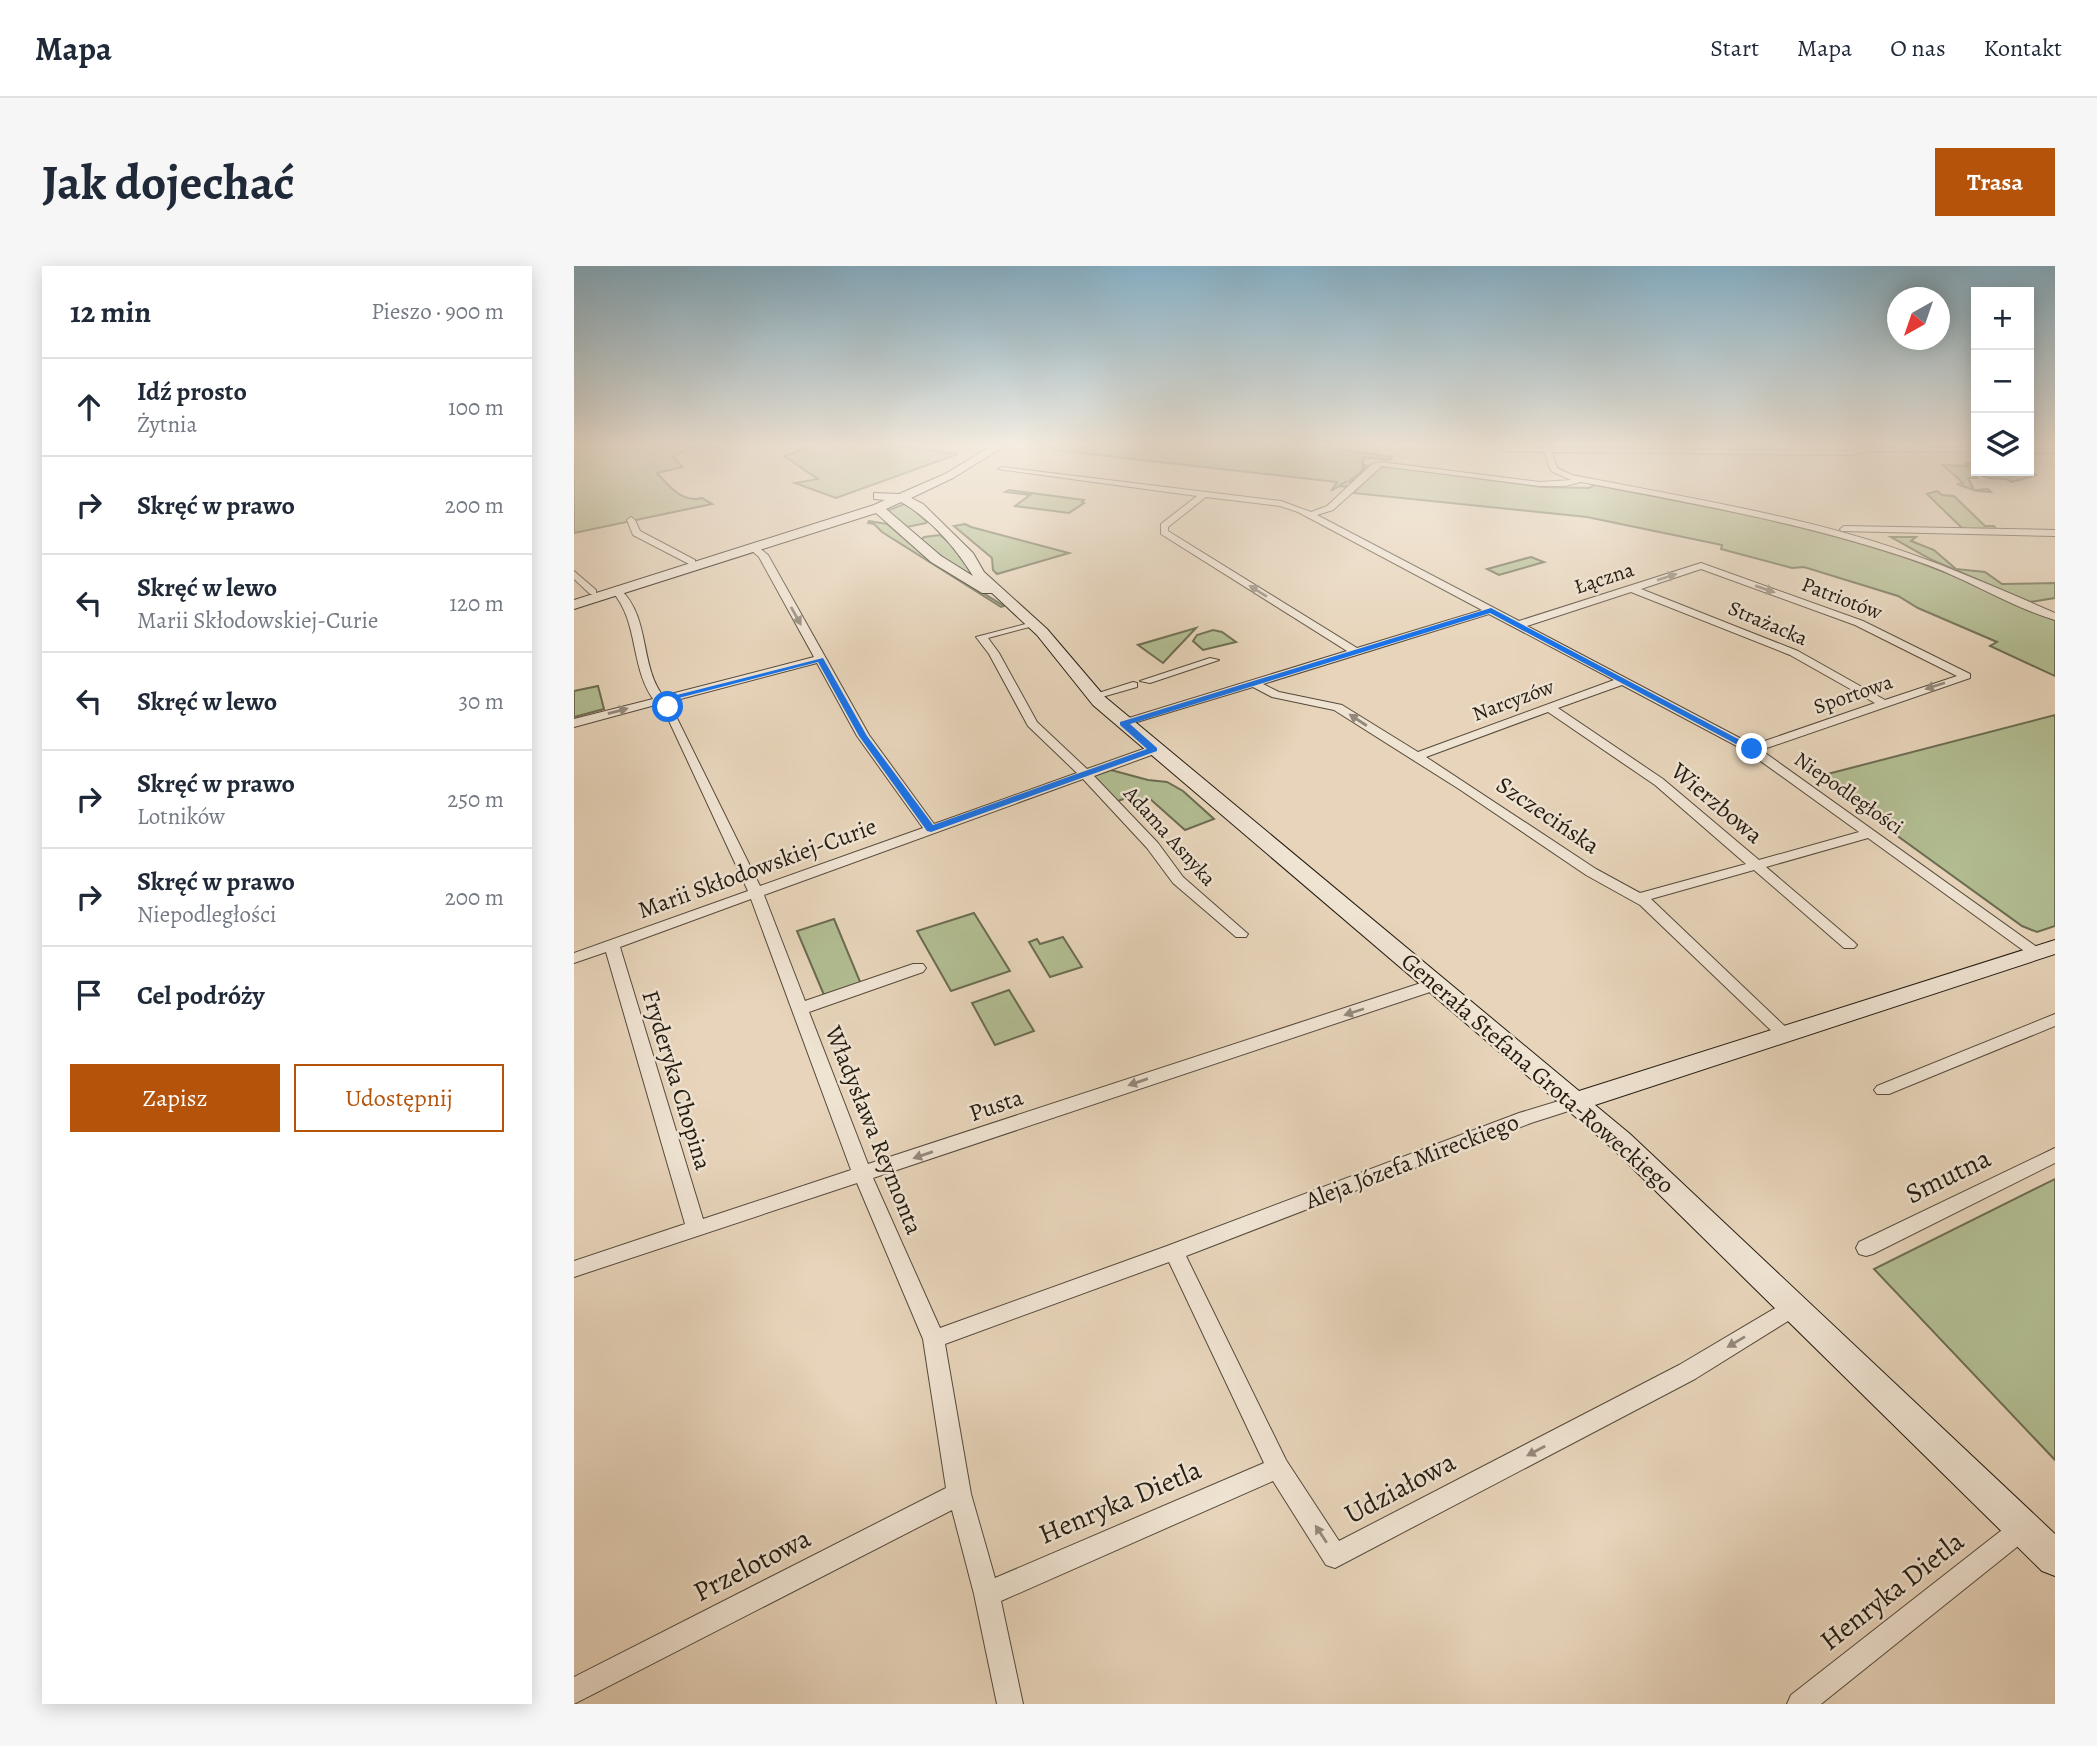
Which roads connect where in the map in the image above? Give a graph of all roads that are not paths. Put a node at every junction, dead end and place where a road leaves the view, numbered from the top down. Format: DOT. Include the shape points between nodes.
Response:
graph roads {
  1 [pos="850,511"];
  2 [pos="858,511"];
  3 [pos="885,511"];
  4 [pos="923,511"];
  5 [pos="1183,511"];
  6 [pos="1300,511"];
  7 [pos="1322,511"];
  8 [pos="1745,511"];
  9 [pos="1766,511"];
  10 [pos="1310,515"];
  11 [pos="631,520"];
  12 [pos="933,521"];
  13 [pos="832,523"];
  14 [pos="896,525"];
  15 [pos="2055,533"];
  16 [pos="947,534"];
  17 [pos="914,541"];
  18 [pos="754,548"];
  19 [pos="692,562"];
  20 [pos="1700,566"];
  21 [pos="574,574"];
  22 [pos="1633,589"];
  23 [pos="593,592"];
  24 [pos="621,594"];
  25 [pos="574,598"];
  26 [pos="1009,603"];
  27 [pos="574,605"];
  28 [pos="1491,610"];
  29 [pos="2055,617"];
  30 [pos="1033,623"];
  31 [pos="1518,625"];
  32 [pos="1357,652"];
  33 [pos="820,659"];
  34 [pos="1214,660"];
  35 [pos="1966,676"];
  36 [pos="1624,680"];
  37 [pos="1146,681"];
  38 [pos="1254,683"];
  39 [pos="1133,685"];
  40 [pos="1095,696"];
  41 [pos="661,700"];
  42 [pos="1883,703"];
  43 [pos="1548,707"];
  44 [pos="574,723"];
  45 [pos="1124,723"];
  46 [pos="1752,749"];
  47 [pos="1153,750"];
  48 [pos="1416,757"];
  49 [pos="1085,774"];
  50 [pos="931,829"];
  51 [pos="1872,833"];
  52 [pos="1756,865"];
  53 [pos="756,893"];
  54 [pos="1639,898"];
  55 [pos="1241,934"];
  56 [pos="611,945"];
  57 [pos="1849,945"];
  58 [pos="2048,951"];
  59 [pos="574,958"];
  60 [pos="918,968"];
  61 [pos="1433,985"];
  62 [pos="800,1009"];
  63 [pos="2055,1020"];
  64 [pos="1786,1035"];
  65 [pos="1883,1090"];
  66 [pos="1575,1102"];
  67 [pos="2055,1155"];
  68 [pos="863,1176"];
  69 [pos="696,1229"];
  70 [pos="1866,1248"];
  71 [pos="1174,1252"];
  72 [pos="574,1269"];
  73 [pos="1794,1307"];
  74 [pos="934,1339"];
  75 [pos="1278,1468"];
  76 [pos="959,1494"];
  77 [pos="2024,1528"];
  78 [pos="2055,1558"];
  79 [pos="987,1594"];
  80 [pos="574,1691"];
  81 [pos="1010,1704"];
  82 [pos="1800,1704"];
  1 -- 19 [label="street"];
  2 -- 13 [label="street"];
  3 -- 14 [label="street, Generała Stefana Grota-Roweckiego"];
  4 -- 12 [label="street, Generała Stefana Grota-Roweckiego"];
  32 -- 5 [label="street, one-way" via="1164,532 1167,523"];
  6 -- 10 [label="street, Niepodległości"];
  7 -- 10 [label="street"];
  8 -- 29 [label="street" via="1854,538 1933,564"];
  9 -- 15 [label="street" via="1839,528"];
  10 -- 28 [label="street, Niepodległości"];
  11 -- 19 [label="street" via="636,533"];
  12 -- 14 [label="street" via="915,529"];
  12 -- 16 [label="street, Generała Stefana Grota-Roweckiego"];
  13 -- 14 [label="street" via="867,519"];
  13 -- 18 [label="street"];
  14 -- 17 [label="street, Generała Stefana Grota-Roweckiego"];
  16 -- 17 [label="street" via="924,535"];
  16 -- 26 [label="street, Generała Stefana Grota-Roweckiego" via="979,575"];
  17 -- 26 [label="street, Generała Stefana Grota-Roweckiego"];
  18 -- 24 [label="street"];
  18 -- 33 [label="street, one-way" via="761,551"];
  19 -- 23 [label="street"];
  22 -- 20 [label="street, Łączna, one-way"];
  20 -- 35 [label="street, Patriotów, one-way" via="1859,623"];
  21 -- 23 [label="street"];
  22 -- 31 [label="street, Łączna"];
  22 -- 42 [label="street, Strażacka" via="1794,653"];
  23 -- 25 [label="street"];
  24 -- 27 [label="street"];
  24 -- 41 [label="street, Władysława Reymonta"];
  26 -- 30 [label="street, Generała Stefana Grota-Roweckiego"];
  28 -- 31 [label="street, Niepodległości"];
  28 -- 32 [label="street"];
  30 -- 40 [label="street, Generała Stefana Grota-Roweckiego"];
  30 -- 49 [label="street, Adama Asnyka" via="981,637 1032,724"];
  31 -- 36 [label="street, Niepodległości"];
  32 -- 38 [label="street"];
  33 -- 41 [label="street"];
  33 -- 50 [label="street" via="863,736"];
  34 -- 37 [label="street"];
  35 -- 42 [label="street, Sportowa, one-way"];
  36 -- 43 [label="street, Narcyzów"];
  36 -- 46 [label="street, Niepodległości"];
  38 -- 45 [label="street"];
  48 -- 38 [label="street, Szczecińska, one-way" via="1338,707 1276,695"];
  39 -- 40 [label="street"];
  40 -- 45 [label="street, Generała Stefana Grota-Roweckiego"];
  44 -- 41 [label="street, one-way"];
  41 -- 53 [label="street, Władysława Reymonta"];
  42 -- 46 [label="street, Sportowa"];
  43 -- 48 [label="street, Narcyzów"];
  43 -- 52 [label="street, Wierzbowa" via="1659,782"];
  45 -- 47 [label="street, Generała Stefana Grota-Roweckiego"];
  46 -- 51 [label="street, Niepodległości"];
  47 -- 49 [label="street, Marii Skłodowskiej-Curie"];
  47 -- 61 [label="street, Generała Stefana Grota-Roweckiego"];
  48 -- 54 [label="street, Szczecińska" via="1591,873"];
  49 -- 50 [label="street, Marii Skłodowskiej-Curie"];
  49 -- 55 [label="street, Adama Asnyka" via="1153,846 1155,855 1218,918"];
  50 -- 53 [label="street, Marii Skłodowskiej-Curie"];
  51 -- 52 [label="street"];
  51 -- 58 [label="street, Niepodległości"];
  52 -- 54 [label="street"];
  52 -- 57 [label="street, Wierzbowa"];
  53 -- 56 [label="street, Marii Skłodowskiej-Curie"];
  53 -- 62 [label="street, Władysława Reymonta"];
  54 -- 64 [label="street, Szczecińska"];
  56 -- 59 [label="street, Marii Skłodowskiej-Curie"];
  56 -- 69 [label="street, Fryderyka Chopina"];
  58 -- 64 [label="street, Aleja Józefa Mireckiego"];
  60 -- 62 [label="street"];
  61 -- 66 [label="street, Generała Stefana Grota-Roweckiego"];
  61 -- 68 [label="street, Pusta, one-way"];
  62 -- 68 [label="street, Władysława Reymonta"];
  63 -- 65 [label="street"];
  64 -- 66 [label="street, Aleja Józefa Mireckiego"];
  66 -- 71 [label="street, Aleja Józefa Mireckiego"];
  66 -- 73 [label="street, Generała Stefana Grota-Roweckiego"];
  67 -- 70 [label="street, Smutna"];
  68 -- 69 [label="street, Pusta"];
  68 -- 74 [label="street, Władysława Reymonta"];
  69 -- 72 [label="street, Pusta"];
  71 -- 74 [label="street, Aleja Józefa Mireckiego"];
  71 -- 75 [label="street, Udziałowa"];
  73 -- 75 [label="street, Udziałowa, one-way" via="1688,1372 1335,1556"];
  73 -- 77 [label="street, Generała Stefana Grota-Roweckiego"];
  74 -- 76 [label="street, Władysława Reymonta"];
  75 -- 79 [label="street, Henryka Dietla"];
  76 -- 79 [label="street, Władysława Reymonta"];
  76 -- 80 [label="street, Przelotowa"];
  77 -- 78 [label="street, Generała Stefana Grota-Roweckiego"];
  77 -- 82 [label="street, Henryka Dietla"];
  79 -- 81 [label="street, Władysława Reymonta"];
}
